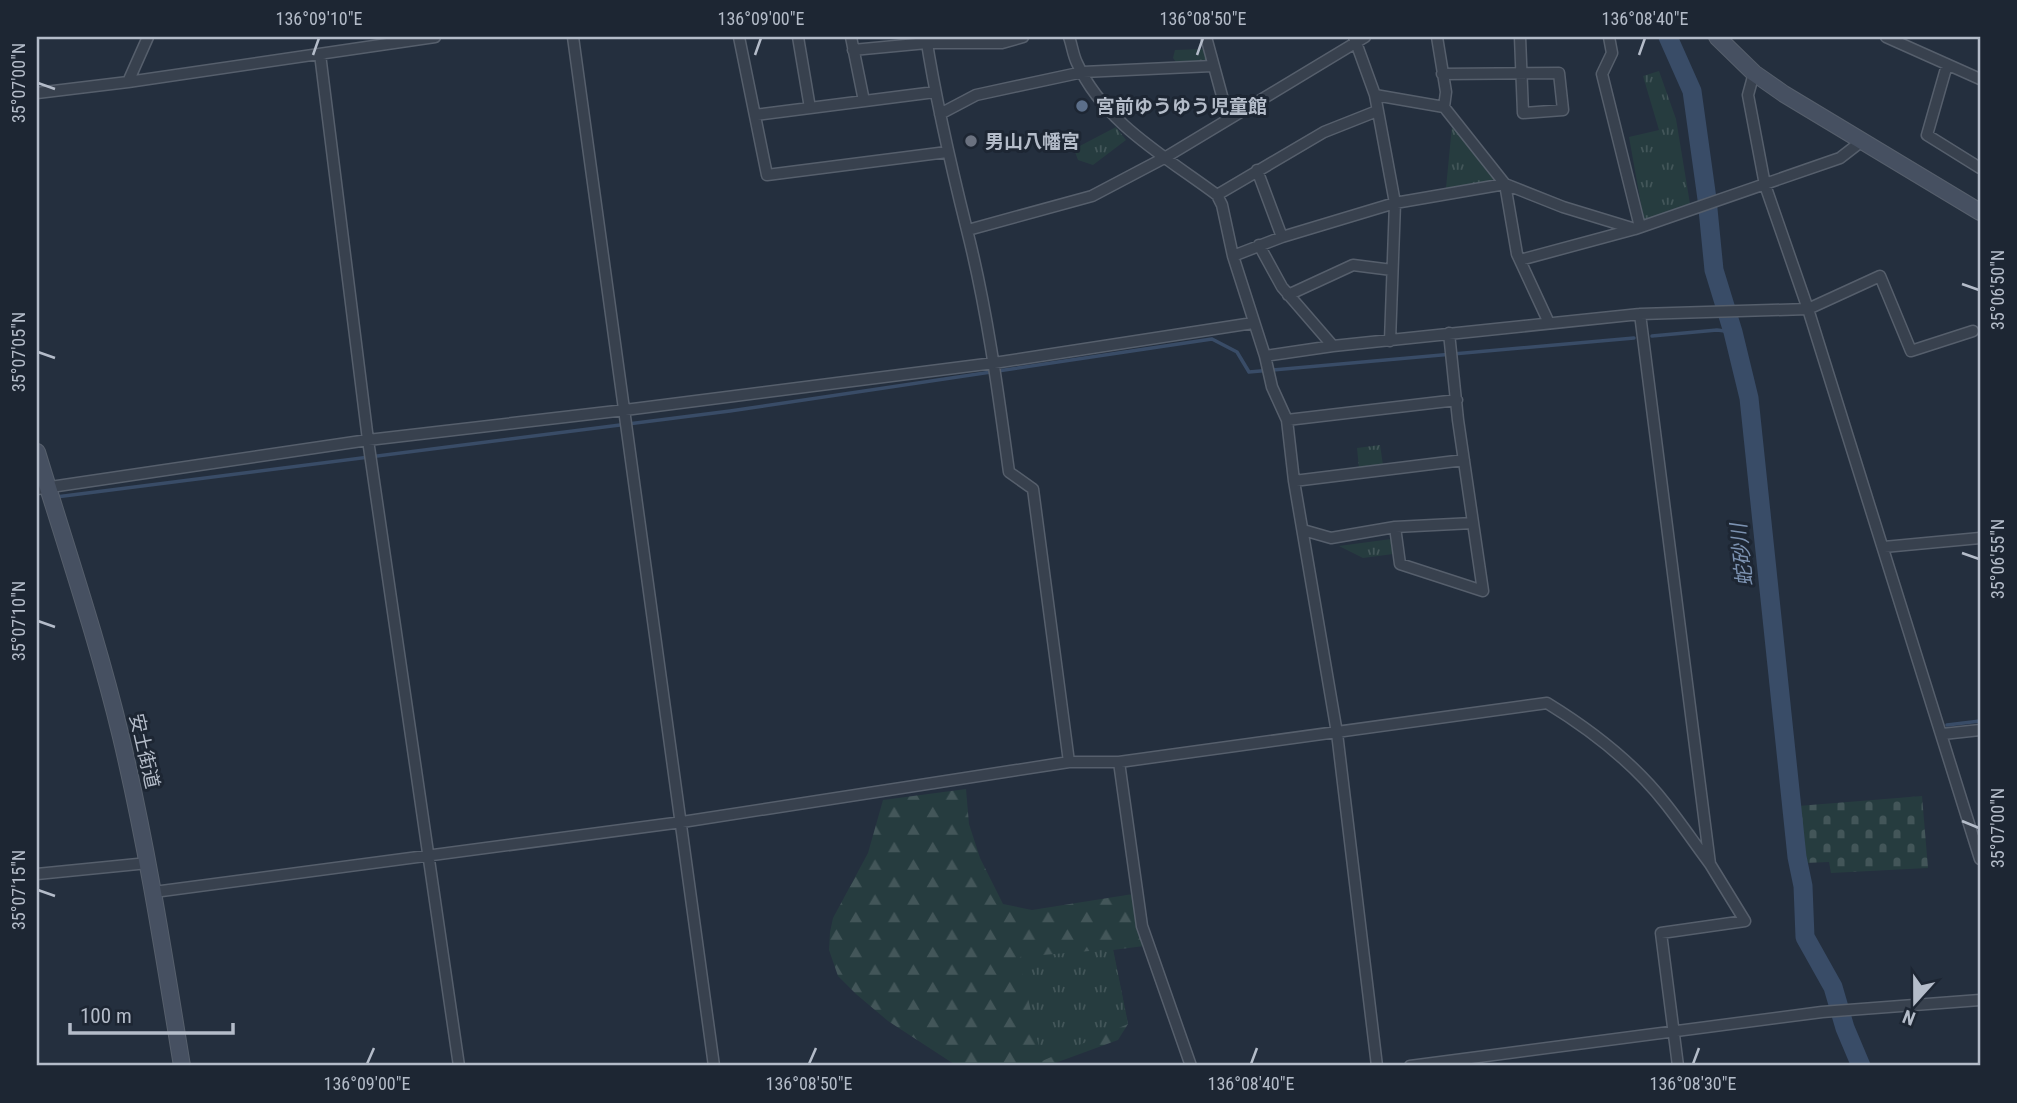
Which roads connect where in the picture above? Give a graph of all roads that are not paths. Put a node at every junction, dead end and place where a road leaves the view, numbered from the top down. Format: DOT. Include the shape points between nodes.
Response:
graph roads {
  1 [pos="148,37"];
  2 [pos="435,37"];
  3 [pos="573,37"];
  4 [pos="739,37"];
  5 [pos="798,37"];
  6 [pos="851,37"];
  7 [pos="1023,37"];
  8 [pos="1069,37"];
  9 [pos="1206,37"];
  10 [pos="1437,37"];
  11 [pos="1520,37"];
  12 [pos="1609,37"];
  13 [pos="1717,37"];
  14 [pos="1885,37"];
  15 [pos="1359,38"];
  16 [pos="927,40"];
  17 [pos="853,50"];
  18 [pos="320,54"];
  19 [pos="1947,65"];
  20 [pos="1212,66"];
  21 [pos="1083,72"];
  22 [pos="1754,73"];
  23 [pos="1442,74"];
  24 [pos="1521,74"];
  25 [pos="1980,79"];
  26 [pos="128,82"];
  27 [pos="935,92"];
  28 [pos="37,93"];
  29 [pos="1375,95"];
  30 [pos="864,101"];
  31 [pos="1444,107"];
  32 [pos="810,108"];
  33 [pos="1377,111"];
  34 [pos="940,114"];
  35 [pos="755,115"];
  36 [pos="1228,118"];
  37 [pos="1862,141"];
  38 [pos="947,152"];
  39 [pos="1166,157"];
  40 [pos="1980,168"];
  41 [pos="1257,170"];
  42 [pos="1505,184"];
  43 [pos="1765,185"];
  44 [pos="1217,195"];
  45 [pos="1395,203"];
  46 [pos="1980,212"];
  47 [pos="1638,228"];
  48 [pos="968,230"];
  49 [pos="1282,237"];
  50 [pos="1259,245"];
  51 [pos="1233,256"];
  52 [pos="1520,260"];
  53 [pos="1392,270"];
  54 [pos="1288,295"];
  55 [pos="1808,309"];
  56 [pos="1640,314"];
  57 [pos="1253,323"];
  58 [pos="1549,323"];
  59 [pos="1972,331"];
  60 [pos="1449,333"];
  61 [pos="1390,341"];
  62 [pos="1333,346"];
  63 [pos="1265,356"];
  64 [pos="994,363"];
  65 [pos="1457,400"];
  66 [pos="625,410"];
  67 [pos="1287,420"];
  68 [pos="368,440"];
  69 [pos="37,452"];
  70 [pos="1464,460"];
  71 [pos="1294,481"];
  72 [pos="42,488"];
  73 [pos="1473,523"];
  74 [pos="1395,527"];
  75 [pos="1303,530"];
  76 [pos="1980,538"];
  77 [pos="1884,547"];
  78 [pos="1980,730"];
  79 [pos="1337,733"];
  80 [pos="1943,734"];
  81 [pos="1069,762"];
  82 [pos="1119,762"];
  83 [pos="681,822"];
  84 [pos="428,855"];
  85 [pos="1980,859"];
  86 [pos="148,863"];
  87 [pos="1710,864"];
  88 [pos="37,874"];
  89 [pos="154,892"];
  90 [pos="1980,1000"];
  91 [pos="1673,1031"];
  92 [pos="182,1066"];
  93 [pos="459,1066"];
  94 [pos="714,1066"];
  95 [pos="1191,1066"];
  96 [pos="1377,1066"];
  97 [pos="1410,1066"];
  98 [pos="1678,1066"];
  1 -- 26 [label="street"];
  2 -- 18 [label="street"];
  3 -- 66 [label="street"];
  4 -- 35 [label="street"];
  5 -- 32 [label="street"];
  6 -- 17 [label="street"];
  7 -- 16 [label="street" via="1002,43"];
  8 -- 21 [label="street"];
  9 -- 20 [label="street"];
  10 -- 23 [label="street"];
  11 -- 24 [label="street"];
  12 -- 47 [label="street" via="1612,52 1602,74"];
  13 -- 22 [label="main road"];
  14 -- 19 [label="street"];
  15 -- 29 [label="street"];
  15 -- 36 [label="street"];
  16 -- 17 [label="street"];
  16 -- 27 [label="street"];
  17 -- 30 [label="street"];
  18 -- 26 [label="street"];
  18 -- 68 [label="street"];
  19 -- 25 [label="street"];
  19 -- 40 [label="street" via="1927,135"];
  20 -- 21 [label="street"];
  20 -- 36 [label="street"];
  21 -- 34 [label="street" via="976,95"];
  21 -- 39 [label="street" via="1109,111"];
  22 -- 37 [label="main road"];
  22 -- 43 [label="street" via="1748,95"];
  23 -- 24 [label="street"];
  23 -- 31 [label="street"];
  24 -- 24 [label="street" via="1559,73 1563,110 1523,113"];
  26 -- 28 [label="street"];
  27 -- 30 [label="street"];
  27 -- 34 [label="street"];
  29 -- 31 [label="street"];
  29 -- 33 [label="street"];
  30 -- 32 [label="street"];
  31 -- 42 [label="street"];
  32 -- 35 [label="street"];
  33 -- 41 [label="street" via="1324,132"];
  33 -- 45 [label="street"];
  34 -- 38 [label="street"];
  35 -- 38 [label="street" via="767,175"];
  36 -- 39 [label="street"];
  37 -- 43 [label="street" via="1840,158"];
  37 -- 46 [label="main road"];
  38 -- 48 [label="street"];
  39 -- 44 [label="street"];
  39 -- 48 [label="street" via="1092,197"];
  41 -- 44 [label="street"];
  41 -- 49 [label="street"];
  42 -- 45 [label="street"];
  42 -- 47 [label="street" via="1563,207"];
  42 -- 52 [label="street"];
  43 -- 47 [label="street"];
  43 -- 55 [label="street"];
  44 -- 51 [label="street"];
  45 -- 49 [label="street"];
  45 -- 53 [label="street"];
  47 -- 52 [label="street"];
  48 -- 64 [label="street"];
  49 -- 50 [label="street"];
  50 -- 51 [label="street"];
  50 -- 54 [label="street"];
  51 -- 57 [label="street"];
  52 -- 58 [label="street"];
  53 -- 54 [label="street" via="1353,265"];
  53 -- 61 [label="street"];
  54 -- 62 [label="street"];
  55 -- 56 [label="street"];
  55 -- 59 [label="street" via="1880,276 1911,351"];
  55 -- 77 [label="street"];
  56 -- 58 [label="street"];
  56 -- 87 [label="street"];
  57 -- 63 [label="street"];
  57 -- 64 [label="street"];
  58 -- 60 [label="street"];
  60 -- 61 [label="street"];
  60 -- 65 [label="street"];
  61 -- 62 [label="street"];
  62 -- 63 [label="street"];
  63 -- 67 [label="street"];
  64 -- 66 [label="street"];
  64 -- 81 [label="street" via="1009,472 1032,489"];
  65 -- 67 [label="street"];
  65 -- 70 [label="street"];
  66 -- 68 [label="street"];
  66 -- 83 [label="street"];
  67 -- 71 [label="street"];
  68 -- 72 [label="street"];
  68 -- 84 [label="street"];
  69 -- 72 [label="main road, 安土街道"];
  70 -- 71 [label="street"];
  70 -- 73 [label="street"];
  71 -- 75 [label="street"];
  72 -- 86 [label="main road, 安土街道" via="80,589 103,668"];
  73 -- 74 [label="street"];
  73 -- 74 [label="street" via="1483,590 1400,564"];
  74 -- 75 [label="street" via="1331,538"];
  75 -- 79 [label="street"];
  76 -- 77 [label="street"];
  77 -- 80 [label="street"];
  78 -- 80 [label="street"];
  79 -- 82 [label="street"];
  79 -- 87 [label="street" via="1547,703 1622,757 1664,801"];
  79 -- 96 [label="street"];
  80 -- 85 [label="street"];
  81 -- 82 [label="street"];
  81 -- 83 [label="street"];
  82 -- 95 [label="street" via="1142,926"];
  83 -- 84 [label="street"];
  83 -- 94 [label="street"];
  84 -- 89 [label="street"];
  84 -- 93 [label="street"];
  86 -- 88 [label="street"];
  86 -- 89 [label="main road, 安土街道"];
  87 -- 91 [label="street" via="1745,921 1661,933"];
  89 -- 92 [label="main road, 安土街道"];
  90 -- 91 [label="street"];
  91 -- 97 [label="street"];
  91 -- 98 [label="street"];
}
